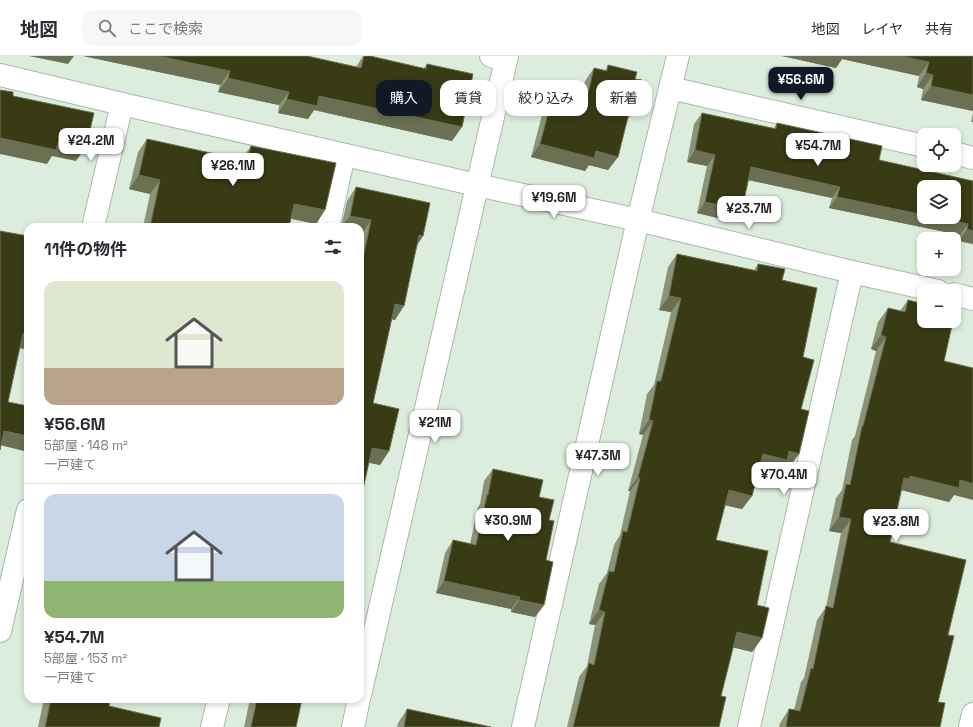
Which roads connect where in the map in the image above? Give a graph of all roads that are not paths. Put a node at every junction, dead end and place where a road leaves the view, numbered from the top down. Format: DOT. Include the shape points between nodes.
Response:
graph roads {
  1 [pos="678,56"];
  2 [pos="501,57"];
  3 [pos="0,75"];
  4 [pos="670,88"];
  5 [pos="122,104"];
  6 [pos="917,144"];
  7 [pos="344,155"];
  8 [pos="961,155"];
  9 [pos="973,158"];
  10 [pos="477,184"];
  11 [pos="638,220"];
  12 [pos="94,223"];
  13 [pos="329,223"];
  14 [pos="852,272"];
  15 [pos="917,286"];
  16 [pos="961,296"];
  17 [pos="973,299"];
  18 [pos="24,527"];
  19 [pos="0,631"];
  20 [pos="364,678"];
  21 [pos="218,703"];
  22 [pos="358,703"];
  23 [pos="973,714"];
  24 [pos="212,727"];
  25 [pos="353,727"];
  26 [pos="524,727"];
  27 [pos="749,727"];
  28 [pos="970,727"];
  1 -- 4 [label="street"];
  2 -- 10 [label="street"];
  3 -- 5 [label="street"];
  4 -- 6 [label="street"];
  4 -- 11 [label="street"];
  5 -- 7 [label="street"];
  5 -- 12 [label="street"];
  7 -- 10 [label="street"];
  7 -- 13 [label="street"];
  8 -- 9 [label="street"];
  10 -- 11 [label="street"];
  10 -- 20 [label="street"];
  11 -- 14 [label="street"];
  11 -- 26 [label="street"];
  14 -- 15 [label="street"];
  14 -- 27 [label="street"];
  16 -- 17 [label="street"];
  18 -- 19 [label="street"];
  21 -- 24 [label="street"];
  22 -- 25 [label="street"];
  23 -- 28 [label="street"];
}
